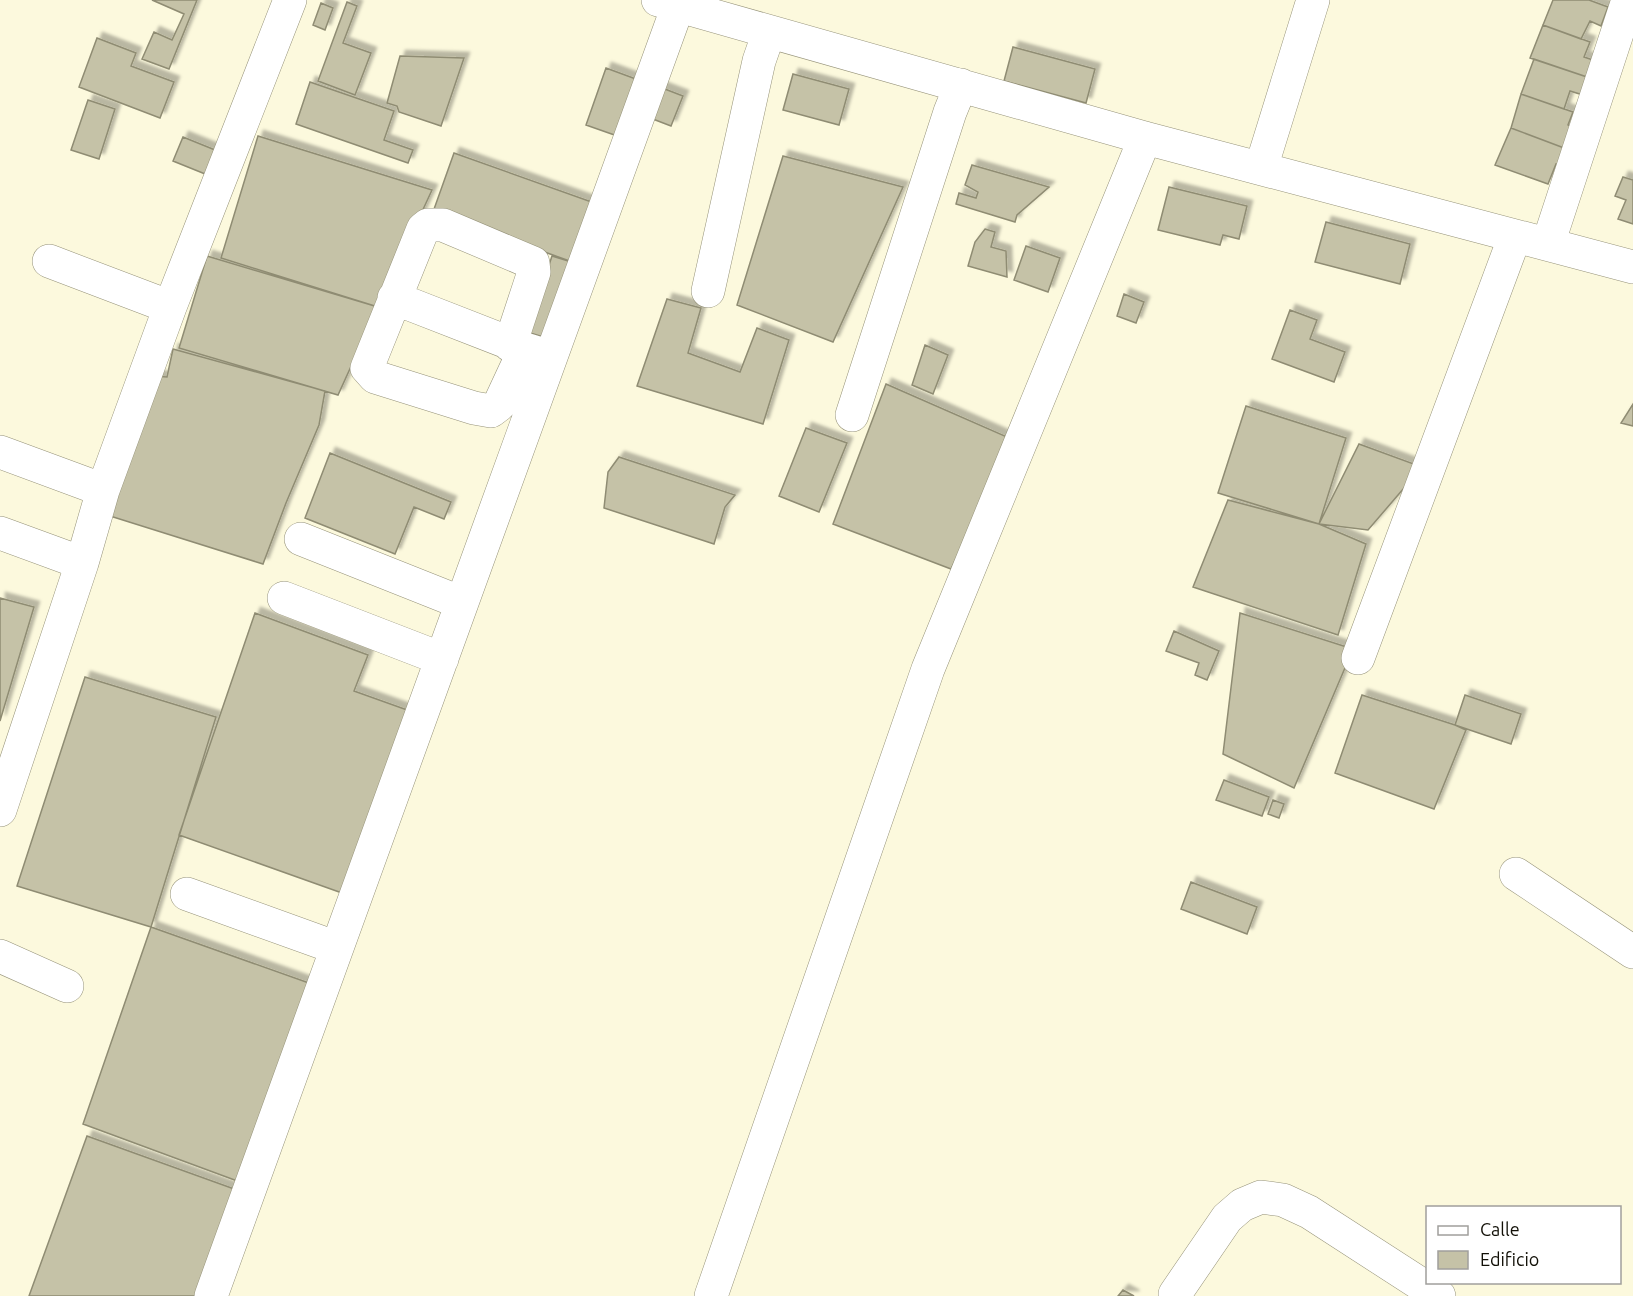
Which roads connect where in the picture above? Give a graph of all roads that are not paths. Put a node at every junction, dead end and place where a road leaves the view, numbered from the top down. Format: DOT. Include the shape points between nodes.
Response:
graph roads {
  1 [pos="290,0"];
  2 [pos="1313,0"];
  3 [pos="1628,0"];
  4 [pos="668,3"];
  5 [pos="769,32"];
  6 [pos="961,86"];
  7 [pos="1145,138"];
  8 [pos="1261,168"];
  9 [pos="1515,236"];
  10 [pos="1548,244"];
  11 [pos="49,261"];
  12 [pos="1633,267"];
  13 [pos="708,291"];
  14 [pos="394,298"];
  15 [pos="170,307"];
  16 [pos="529,350"];
  17 [pos="852,415"];
  18 [pos="0,452"];
  19 [pos="103,490"];
  20 [pos="0,533"];
  21 [pos="301,539"];
  22 [pos="82,563"];
  23 [pos="284,598"];
  24 [pos="462,603"];
  25 [pos="1358,658"];
  26 [pos="442,659"];
  27 [pos="0,810"];
  28 [pos="1516,874"];
  29 [pos="187,894"];
  30 [pos="337,948"];
  31 [pos="1633,952"];
  32 [pos="0,956"];
  33 [pos="67,986"];
  34 [pos="1175,1294"];
  35 [pos="211,1296"];
  36 [pos="711,1296"];
  37 [pos="1439,1296"];
  1 -- 15 [label="street"];
  2 -- 8 [label="street"];
  3 -- 10 [label="street"];
  4 -- 5 [label="street"];
  4 -- 16 [label="street"];
  5 -- 6 [label="street"];
  5 -- 13 [label="street" via="759,61"];
  6 -- 7 [label="street"];
  6 -- 17 [label="street"];
  7 -- 8 [label="street"];
  7 -- 36 [label="street" via="928,669"];
  8 -- 9 [label="street"];
  9 -- 10 [label="street"];
  9 -- 25 [label="street"];
  10 -- 12 [label="street"];
  11 -- 15 [label="street"];
  14 -- 16 [label="street"];
  14 -- 16 [label="street" via="367,368 375,376 491,411 500,405"];
  14 -- 16 [label="street" via="423,229 443,225 533,263"];
  15 -- 19 [label="street"];
  16 -- 24 [label="street"];
  18 -- 19 [label="street"];
  19 -- 22 [label="street"];
  20 -- 22 [label="street"];
  21 -- 24 [label="street"];
  22 -- 27 [label="street"];
  23 -- 26 [label="street"];
  24 -- 26 [label="street"];
  26 -- 30 [label="street"];
  28 -- 31 [label="street"];
  29 -- 30 [label="street"];
  30 -- 35 [label="street"];
  32 -- 33 [label="street"];
  34 -- 37 [label="street" via="1227,1218 1242,1205 1261,1197 1282,1200 1309,1212"];
}
